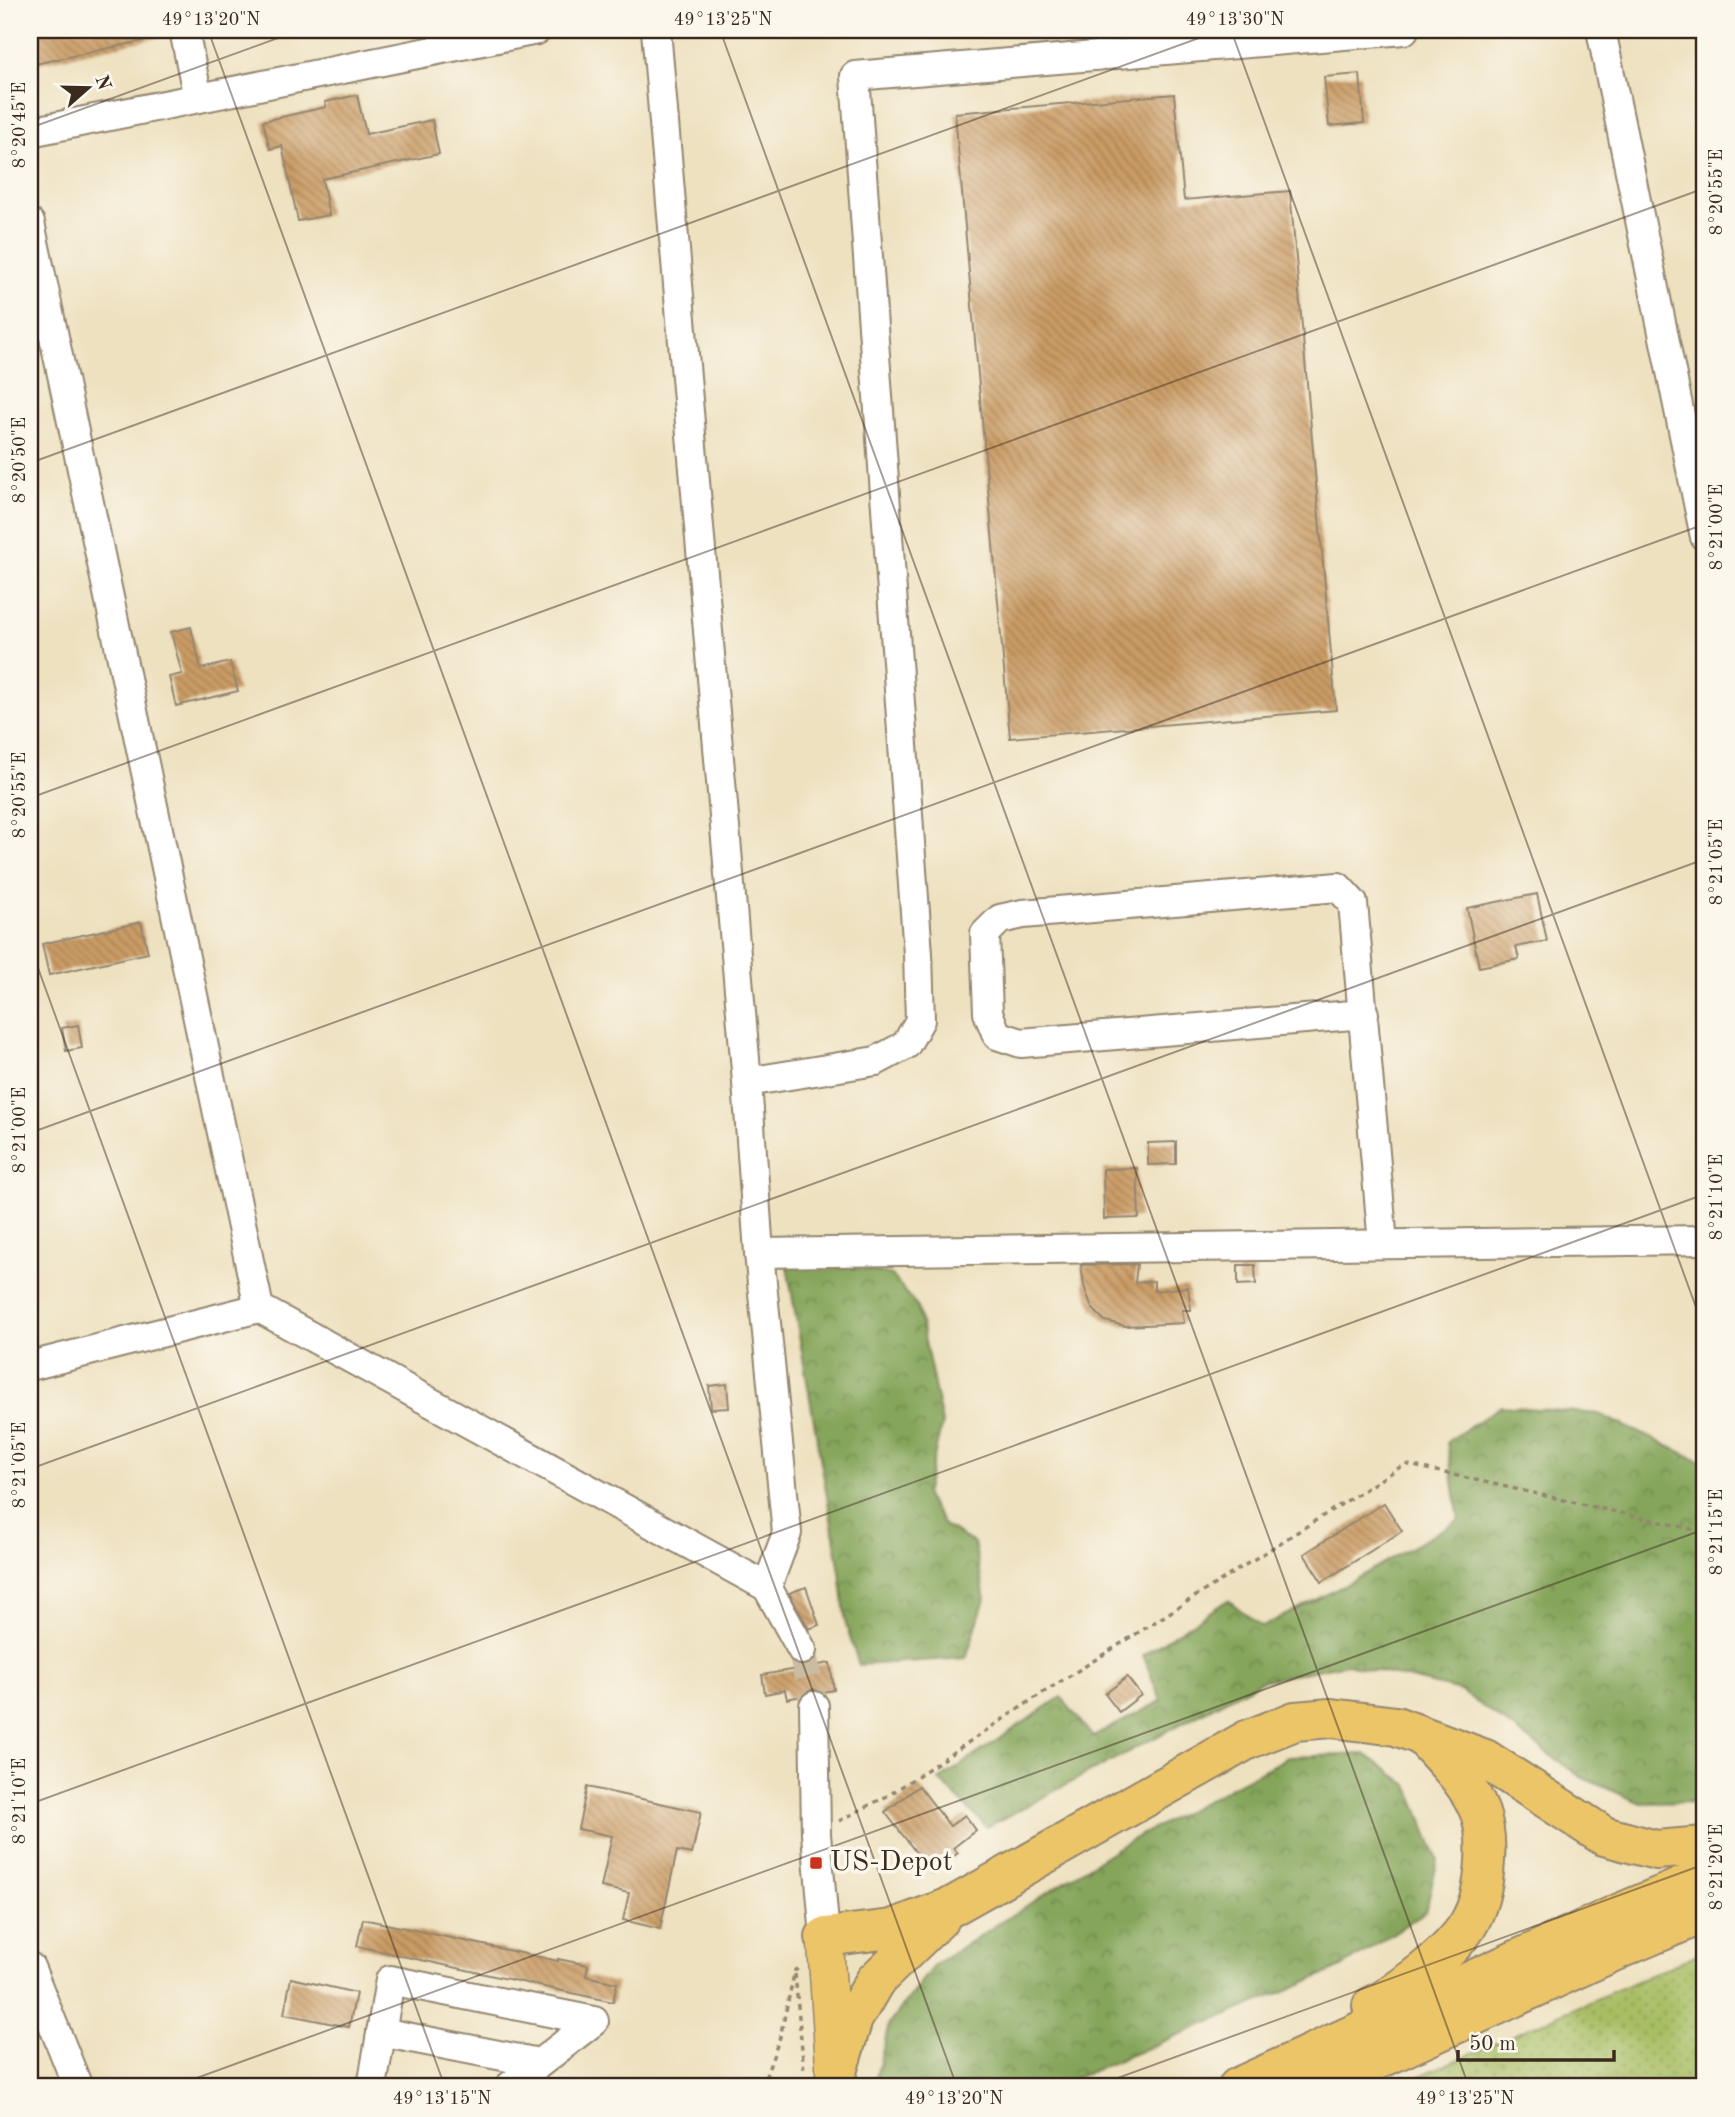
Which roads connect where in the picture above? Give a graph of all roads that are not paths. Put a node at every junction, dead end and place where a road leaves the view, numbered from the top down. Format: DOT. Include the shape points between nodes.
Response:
graph roads {
  1 [pos="184,30"];
  2 [pos="537,30"];
  3 [pos="656,30"];
  4 [pos="1404,30"];
  5 [pos="1601,30"];
  6 [pos="198,98"];
  7 [pos="30,132"];
  8 [pos="30,223"];
  9 [pos="1705,537"];
  10 [pos="1364,1014"];
  11 [pos="747,1082"];
  12 [pos="1705,1240"];
  13 [pos="1383,1244"];
  14 [pos="759,1253"];
  15 [pos="259,1308"];
  16 [pos="30,1366"];
  17 [pos="767,1587"];
  18 [pos="802,1650"];
  19 [pos="814,1719"];
  20 [pos="1424,1737"];
  21 [pos="1705,1846"];
  22 [pos="1705,1877"];
  23 [pos="953,1906"];
  24 [pos="1705,1913"];
  25 [pos="816,1957"];
  26 [pos="30,1967"];
  27 [pos="381,2032"];
  28 [pos="540,2063"];
  29 [pos="825,2080"];
  30 [pos="78,2087"];
  31 [pos="372,2087"];
  32 [pos="509,2087"];
  33 [pos="1237,2087"];
  34 [pos="1318,2087"];
  1 -- 6 [label="street"];
  2 -- 6 [label="street"];
  3 -- 11 [label="street"];
  4 -- 11 [label="street" via="855,76 920,1020 906,1045 876,1061"];
  5 -- 9 [label="street"];
  6 -- 7 [label="street"];
  8 -- 15 [label="street"];
  10 -- 10 [label="street" via="1353,903 1338,887 1023,914 1000,919 985,934 988,1013 997,1035 1021,1043"];
  10 -- 13 [label="street"];
  11 -- 14 [label="street"];
  12 -- 13 [label="street"];
  13 -- 14 [label="street"];
  14 -- 17 [label="street" via="787,1533"];
  15 -- 16 [label="street"];
  15 -- 17 [label="street"];
  17 -- 18 [label="street"];
  19 -- 25 [label="street"];
  20 -- 21 [label="highway" via="1485,1759 1604,1836 1656,1850"];
  20 -- 23 [label="highway" via="1396,1726 1331,1718 1295,1721 1247,1740"];
  20 -- 33 [label="highway" via="1464,1784 1480,1814 1486,1847 1483,1887 1473,1916 1452,1947 1389,1998 1248,2066"];
  22 -- 33 [label="highway"];
  23 -- 25 [label="highway"];
  23 -- 29 [label="highway" via="875,1980"];
  24 -- 34 [label="highway"];
  25 -- 29 [label="main road"];
  26 -- 30 [label="street"];
  27 -- 28 [label="street"];
  27 -- 28 [label="street" via="390,1980 594,2021"];
  27 -- 31 [label="street"];
  28 -- 32 [label="street"];
}
